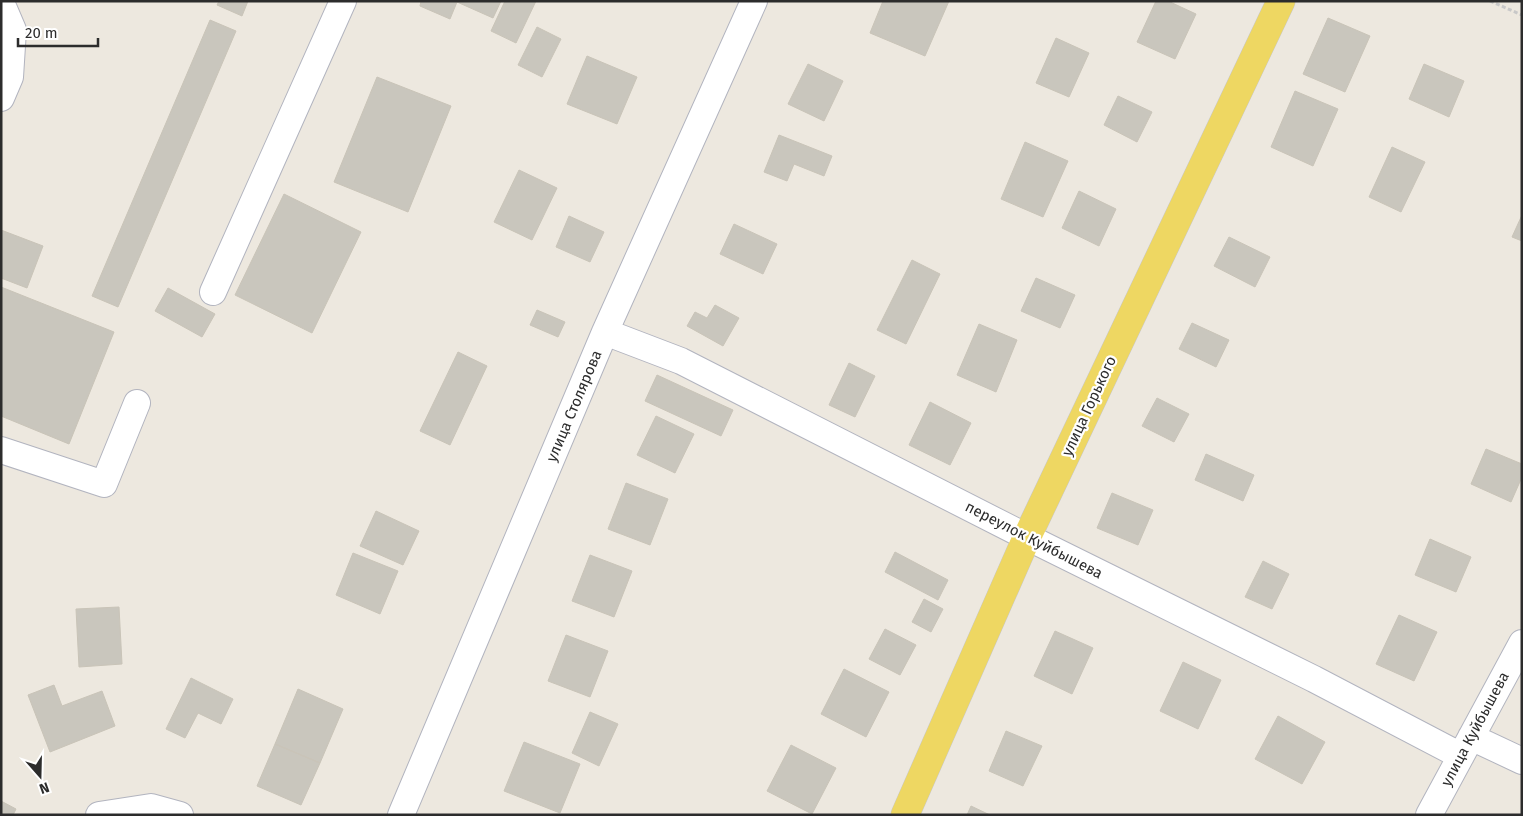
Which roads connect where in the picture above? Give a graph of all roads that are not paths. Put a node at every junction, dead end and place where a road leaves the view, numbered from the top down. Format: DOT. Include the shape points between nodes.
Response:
graph roads {
  1 [pos="343,1"];
  2 [pos="754,1"];
  3 [pos="1281,1"];
  4 [pos="1,2"];
  5 [pos="1,98"];
  6 [pos="213,292"];
  7 [pos="605,332"];
  8 [pos="137,404"];
  9 [pos="1,450"];
  10 [pos="1027,537"];
  11 [pos="1522,643"];
  12 [pos="1466,747"];
  13 [pos="1522,761"];
  14 [pos="99,815"];
  15 [pos="180,815"];
  16 [pos="400,815"];
  17 [pos="905,815"];
  18 [pos="1429,815"];
  1 -- 6 [label="street"];
  2 -- 7 [label="street, улица Столярова"];
  3 -- 10 [label="main road, улица Горького"];
  4 -- 5 [label="street" via="13,30 10,77"];
  7 -- 10 [label="street, переулок Куйбышева" via="681,361"];
  7 -- 16 [label="street, улица Столярова"];
  8 -- 9 [label="street" via="104,484"];
  10 -- 12 [label="street, переулок Куйбышева" via="1314,678"];
  10 -- 17 [label="main road, улица Горького"];
  11 -- 12 [label="street, улица Куйбышева"];
  12 -- 13 [label="street, переулок Куйбышева"];
  12 -- 18 [label="street, улица Куйбышева"];
  14 -- 15 [label="street" via="151,807"];
}
